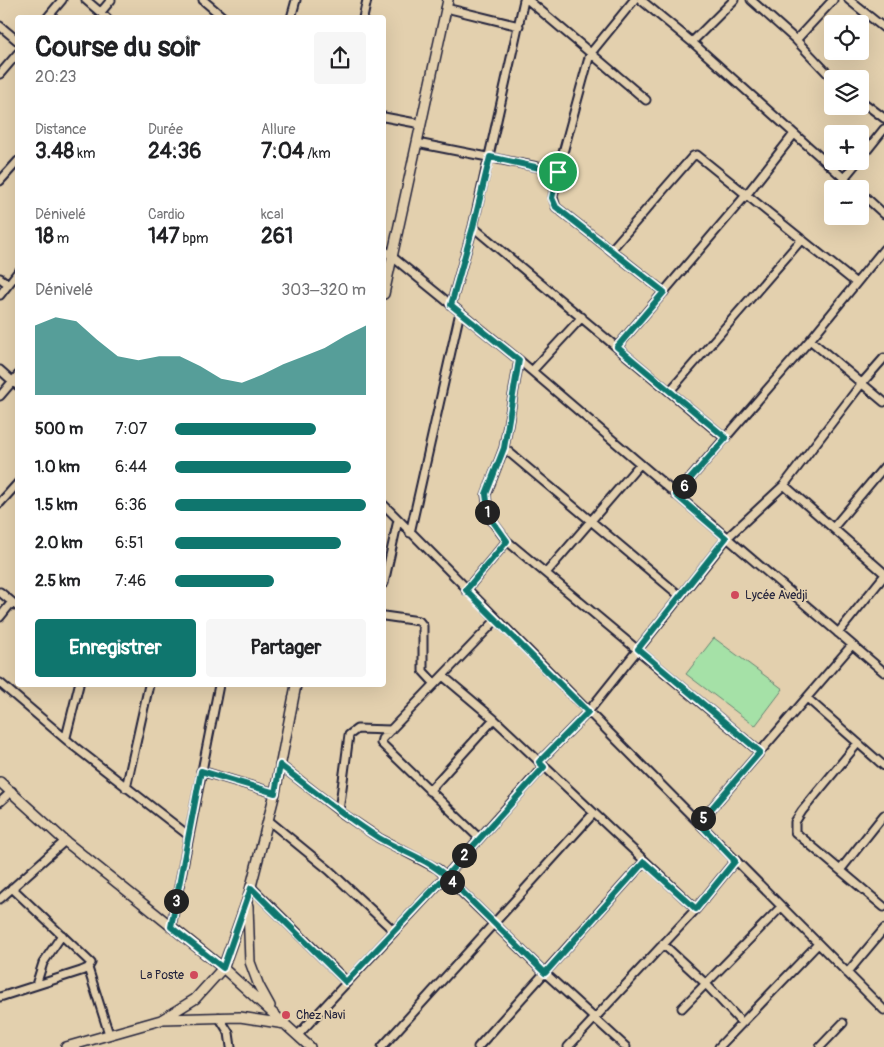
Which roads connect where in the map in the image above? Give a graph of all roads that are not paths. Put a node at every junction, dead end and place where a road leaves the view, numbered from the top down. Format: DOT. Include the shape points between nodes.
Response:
graph roads {
  1 [pos="62,0"];
  2 [pos="86,0"];
  3 [pos="110,0"];
  4 [pos="203,0"];
  5 [pos="296,0"];
  6 [pos="367,0"];
  7 [pos="526,0"];
  8 [pos="634,0"];
  9 [pos="641,0"];
  10 [pos="734,0"];
  11 [pos="751,0"];
  12 [pos="833,0"];
  13 [pos="849,0"];
  14 [pos="447,4"];
  15 [pos="100,12"];
  16 [pos="50,15"];
  17 [pos="104,15"];
  18 [pos="220,15"];
  19 [pos="292,15"];
  20 [pos="364,15"];
  21 [pos="0,26"];
  22 [pos="519,26"];
  23 [pos="884,28"];
  24 [pos="15,38"];
  25 [pos="796,40"];
  26 [pos="692,42"];
  27 [pos="590,54"];
  28 [pos="15,56"];
  29 [pos="824,70"];
  30 [pos="0,74"];
  31 [pos="646,100"];
  32 [pos="869,107"];
  33 [pos="386,117"];
  34 [pos="884,118"];
  35 [pos="421,124"];
  36 [pos="884,129"];
  37 [pos="794,134"];
  38 [pos="417,144"];
  39 [pos="869,148"];
  40 [pos="490,157"];
  41 [pos="15,164"];
  42 [pos="851,170"];
  43 [pos="558,172"];
  44 [pos="844,178"];
  45 [pos="0,181"];
  46 [pos="747,194"];
  47 [pos="869,200"];
  48 [pos="884,214"];
  49 [pos="473,227"];
  50 [pos="802,239"];
  51 [pos="884,249"];
  52 [pos="610,250"];
  53 [pos="386,252"];
  54 [pos="392,257"];
  55 [pos="15,276"];
  56 [pos="0,278"];
  57 [pos="856,283"];
  58 [pos="8,284"];
  59 [pos="386,285"];
  60 [pos="664,292"];
  61 [pos="0,295"];
  62 [pos="451,305"];
  63 [pos="460,312"];
  64 [pos="582,317"];
  65 [pos="810,340"];
  66 [pos="617,347"];
  67 [pos="884,358"];
  68 [pos="519,360"];
  69 [pos="0,370"];
  70 [pos="532,371"];
  71 [pos="15,380"];
  72 [pos="15,382"];
  73 [pos="862,384"];
  74 [pos="670,391"];
  75 [pos="0,396"];
  76 [pos="884,402"];
  77 [pos="726,438"];
  78 [pos="504,448"];
  79 [pos="640,464"];
  80 [pos="884,467"];
  81 [pos="784,484"];
  82 [pos="15,486"];
  83 [pos="676,495"];
  84 [pos="0,503"];
  85 [pos="386,507"];
  86 [pos="398,520"];
  87 [pos="592,520"];
  88 [pos="833,528"];
  89 [pos="410,533"];
  90 [pos="726,538"];
  91 [pos="507,541"];
  92 [pos="546,573"];
  93 [pos="386,574"];
  94 [pos="884,575"];
  95 [pos="466,590"];
  96 [pos="0,592"];
  97 [pos="679,595"];
  98 [pos="15,604"];
  99 [pos="386,616"];
  100 [pos="0,617"];
  101 [pos="497,619"];
  102 [pos="838,633"];
  103 [pos="852,645"];
  104 [pos="638,649"];
  105 [pos="884,672"];
  106 [pos="443,676"];
  107 [pos="0,683"];
  108 [pos="435,684"];
  109 [pos="78,687"];
  110 [pos="149,687"];
  111 [pos="219,687"];
  112 [pos="296,687"];
  113 [pos="807,698"];
  114 [pos="588,712"];
  115 [pos="494,719"];
  116 [pos="391,730"];
  117 [pos="66,737"];
  118 [pos="858,743"];
  119 [pos="760,752"];
  120 [pos="541,764"];
  121 [pos="280,765"];
  122 [pos="884,766"];
  123 [pos="201,771"];
  124 [pos="0,782"];
  125 [pos="126,788"];
  126 [pos="12,791"];
  127 [pos="429,791"];
  128 [pos="275,793"];
  129 [pos="0,802"];
  130 [pos="339,810"];
  131 [pos="594,814"];
  132 [pos="884,815"];
  133 [pos="268,820"];
  134 [pos="699,823"];
  135 [pos="188,835"];
  136 [pos="479,838"];
  137 [pos="65,841"];
  138 [pos="735,861"];
  139 [pos="644,862"];
  140 [pos="841,869"];
  141 [pos="446,876"];
  142 [pos="12,888"];
  143 [pos="251,888"];
  144 [pos="248,898"];
  145 [pos="0,899"];
  146 [pos="884,906"];
  147 [pos="781,907"];
  148 [pos="696,909"];
  149 [pos="495,924"];
  150 [pos="171,927"];
  151 [pos="884,929"];
  152 [pos="394,932"];
  153 [pos="62,934"];
  154 [pos="663,944"];
  155 [pos="818,944"];
  156 [pos="88,968"];
  157 [pos="223,968"];
  158 [pos="545,973"];
  159 [pos="847,973"];
  160 [pos="346,982"];
  161 [pos="705,983"];
  162 [pos="36,985"];
  163 [pos="0,997"];
  164 [pos="682,1008"];
  165 [pos="884,1010"];
  166 [pos="274,1013"];
  167 [pos="219,1017"];
  168 [pos="594,1018"];
  169 [pos="161,1020"];
  170 [pos="742,1023"];
  171 [pos="843,1023"];
  172 [pos="285,1024"];
  173 [pos="109,1034"];
  174 [pos="298,1035"];
  175 [pos="66,1047"];
  176 [pos="231,1047"];
  177 [pos="310,1047"];
  178 [pos="382,1047"];
  179 [pos="478,1047"];
  180 [pos="568,1047"];
  181 [pos="626,1047"];
  182 [pos="719,1047"];
  183 [pos="820,1047"];
  1 -- 16 [label="street"];
  2 -- 15 [label="street"];
  3 -- 15 [label="street"];
  4 -- 18 [label="street"];
  5 -- 19 [label="street"];
  6 -- 20 [label="street"];
  7 -- 22 [label="street"];
  7 -- 27 [label="street"];
  8 -- 27 [label="street"];
  9 -- 26 [label="street"];
  10 -- 26 [label="street"];
  11 -- 25 [label="street"];
  12 -- 25 [label="street"];
  13 -- 23 [label="street"];
  14 -- 22 [label="street"];
  14 -- 35 [label="street"];
  15 -- 17 [label="street"];
  21 -- 24 [label="street"];
  22 -- 40 [label="street"];
  25 -- 29 [label="street"];
  26 -- 37 [label="street"];
  27 -- 31 [label="street"];
  27 -- 43 [label="street"];
  28 -- 30 [label="street"];
  32 -- 34 [label="street"];
  33 -- 35 [label="street"];
  35 -- 38 [label="street"];
  36 -- 39 [label="street"];
  37 -- 44 [label="street"];
  37 -- 46 [label="street"];
  38 -- 40 [label="street"];
  38 -- 54 [label="street"];
  40 -- 43 [label="street"];
  40 -- 49 [label="street"];
  41 -- 45 [label="street"];
  42 -- 44 [label="street"];
  43 -- 52 [label="street" via="552,198 554,204"];
  46 -- 50 [label="street"];
  46 -- 52 [label="street" via="695,155"];
  46 -- 60 [label="street"];
  47 -- 48 [label="street"];
  49 -- 62 [label="street"];
  49 -- 64 [label="street"];
  50 -- 57 [label="street"];
  50 -- 74 [label="street"];
  51 -- 57 [label="street"];
  52 -- 60 [label="street"];
  53 -- 54 [label="street"];
  54 -- 59 [label="street"];
  54 -- 62 [label="street"];
  55 -- 58 [label="street"];
  56 -- 58 [label="street"];
  57 -- 65 [label="street"];
  58 -- 61 [label="street"];
  60 -- 66 [label="street"];
  62 -- 63 [label="street"];
  63 -- 68 [label="street"];
  63 -- 89 [label="street"];
  64 -- 66 [label="street"];
  64 -- 70 [label="street"];
  65 -- 73 [label="street"];
  65 -- 77 [label="street"];
  66 -- 74 [label="street"];
  67 -- 73 [label="street"];
  68 -- 70 [label="street"];
  68 -- 78 [label="street"];
  69 -- 71 [label="street"];
  70 -- 79 [label="street"];
  72 -- 75 [label="street"];
  73 -- 76 [label="street"];
  73 -- 81 [label="street"];
  74 -- 77 [label="street"];
  77 -- 83 [label="street"];
  78 -- 87 [label="street"];
  78 -- 91 [label="street" via="486,494 486,506 493,525"];
  79 -- 83 [label="street"];
  79 -- 87 [label="street"];
  80 -- 88 [label="street"];
  81 -- 88 [label="street"];
  81 -- 90 [label="street"];
  82 -- 84 [label="street"];
  83 -- 90 [label="street"];
  85 -- 86 [label="street"];
  86 -- 89 [label="street"];
  86 -- 93 [label="street"];
  87 -- 92 [label="street"];
  87 -- 97 [label="street"];
  88 -- 94 [label="street"];
  89 -- 95 [label="street"];
  90 -- 97 [label="street"];
  90 -- 102 [label="street"];
  91 -- 92 [label="street"];
  91 -- 95 [label="street"];
  92 -- 104 [label="street"];
  94 -- 102 [label="street"];
  95 -- 101 [label="street"];
  96 -- 98 [label="street"];
  97 -- 104 [label="street"];
  98 -- 100 [label="street"];
  99 -- 108 [label="street" via="419,622 423,626 423,671"];
  101 -- 106 [label="street"];
  101 -- 114 [label="street"];
  102 -- 103 [label="street"];
  103 -- 105 [label="street"];
  103 -- 113 [label="street"];
  104 -- 114 [label="street"];
  104 -- 119 [label="street"];
  106 -- 108 [label="street"];
  106 -- 115 [label="street"];
  107 -- 117 [label="street"];
  108 -- 116 [label="street"];
  109 -- 117 [label="street"];
  110 -- 125 [label="street"];
  111 -- 123 [label="street"];
  112 -- 121 [label="street"];
  113 -- 118 [label="street"];
  113 -- 119 [label="street"];
  114 -- 120 [label="street"];
  114 -- 134 [label="street"];
  115 -- 120 [label="street"];
  115 -- 127 [label="street"];
  116 -- 127 [label="street" via="382,739 382,747"];
  116 -- 130 [label="street" via="357,729 349,735"];
  117 -- 125 [label="street"];
  118 -- 122 [label="street"];
  118 -- 140 [label="street" via="795,822 798,836"];
  119 -- 134 [label="street"];
  120 -- 131 [label="street"];
  120 -- 136 [label="street"];
  121 -- 128 [label="street"];
  121 -- 130 [label="street"];
  123 -- 128 [label="street"];
  123 -- 135 [label="street"];
  124 -- 126 [label="street"];
  125 -- 135 [label="street"];
  126 -- 129 [label="street"];
  126 -- 137 [label="street"];
  127 -- 136 [label="street"];
  128 -- 133 [label="street"];
  130 -- 141 [label="street" via="379,838"];
  131 -- 139 [label="street"];
  131 -- 149 [label="street"];
  132 -- 140 [label="street"];
  133 -- 143 [label="street"];
  133 -- 152 [label="street" via="329,870"];
  134 -- 138 [label="street"];
  135 -- 150 [label="street"];
  136 -- 141 [label="street"];
  137 -- 142 [label="street"];
  137 -- 150 [label="street"];
  138 -- 147 [label="street"];
  138 -- 148 [label="street"];
  139 -- 148 [label="street"];
  139 -- 158 [label="street"];
  140 -- 146 [label="street"];
  141 -- 149 [label="street"];
  141 -- 152 [label="street"];
  142 -- 145 [label="street"];
  142 -- 153 [label="street"];
  143 -- 144 [label="street"];
  143 -- 160 [label="street"];
  144 -- 157 [label="street"];
  144 -- 166 [label="street" via="250,962"];
  147 -- 155 [label="street"];
  147 -- 161 [label="street"];
  148 -- 154 [label="street"];
  149 -- 158 [label="street"];
  149 -- 178 [label="street"];
  150 -- 157 [label="street"];
  151 -- 159 [label="street"];
  152 -- 160 [label="street"];
  153 -- 156 [label="street" via="88,959 91,963"];
  153 -- 162 [label="street" via="43,962"];
  154 -- 161 [label="street"];
  154 -- 168 [label="street"];
  155 -- 159 [label="street"];
  155 -- 170 [label="street"];
  156 -- 162 [label="street"];
  156 -- 173 [label="street"];
  157 -- 166 [label="street"];
  157 -- 169 [label="street" via="195,999"];
  158 -- 168 [label="street"];
  158 -- 179 [label="street"];
  159 -- 165 [label="street"];
  160 -- 174 [label="street"];
  161 -- 164 [label="street"];
  161 -- 170 [label="street"];
  162 -- 163 [label="street"];
  166 -- 172 [label="street"];
  167 -- 169 [label="street"];
  167 -- 172 [label="street"];
  167 -- 176 [label="street" via="229,1033"];
  168 -- 180 [label="street"];
  168 -- 181 [label="street"];
  169 -- 173 [label="street"];
  170 -- 182 [label="street"];
  171 -- 183 [label="street"];
  172 -- 174 [label="street"];
  173 -- 175 [label="street"];
  174 -- 177 [label="street"];
}
